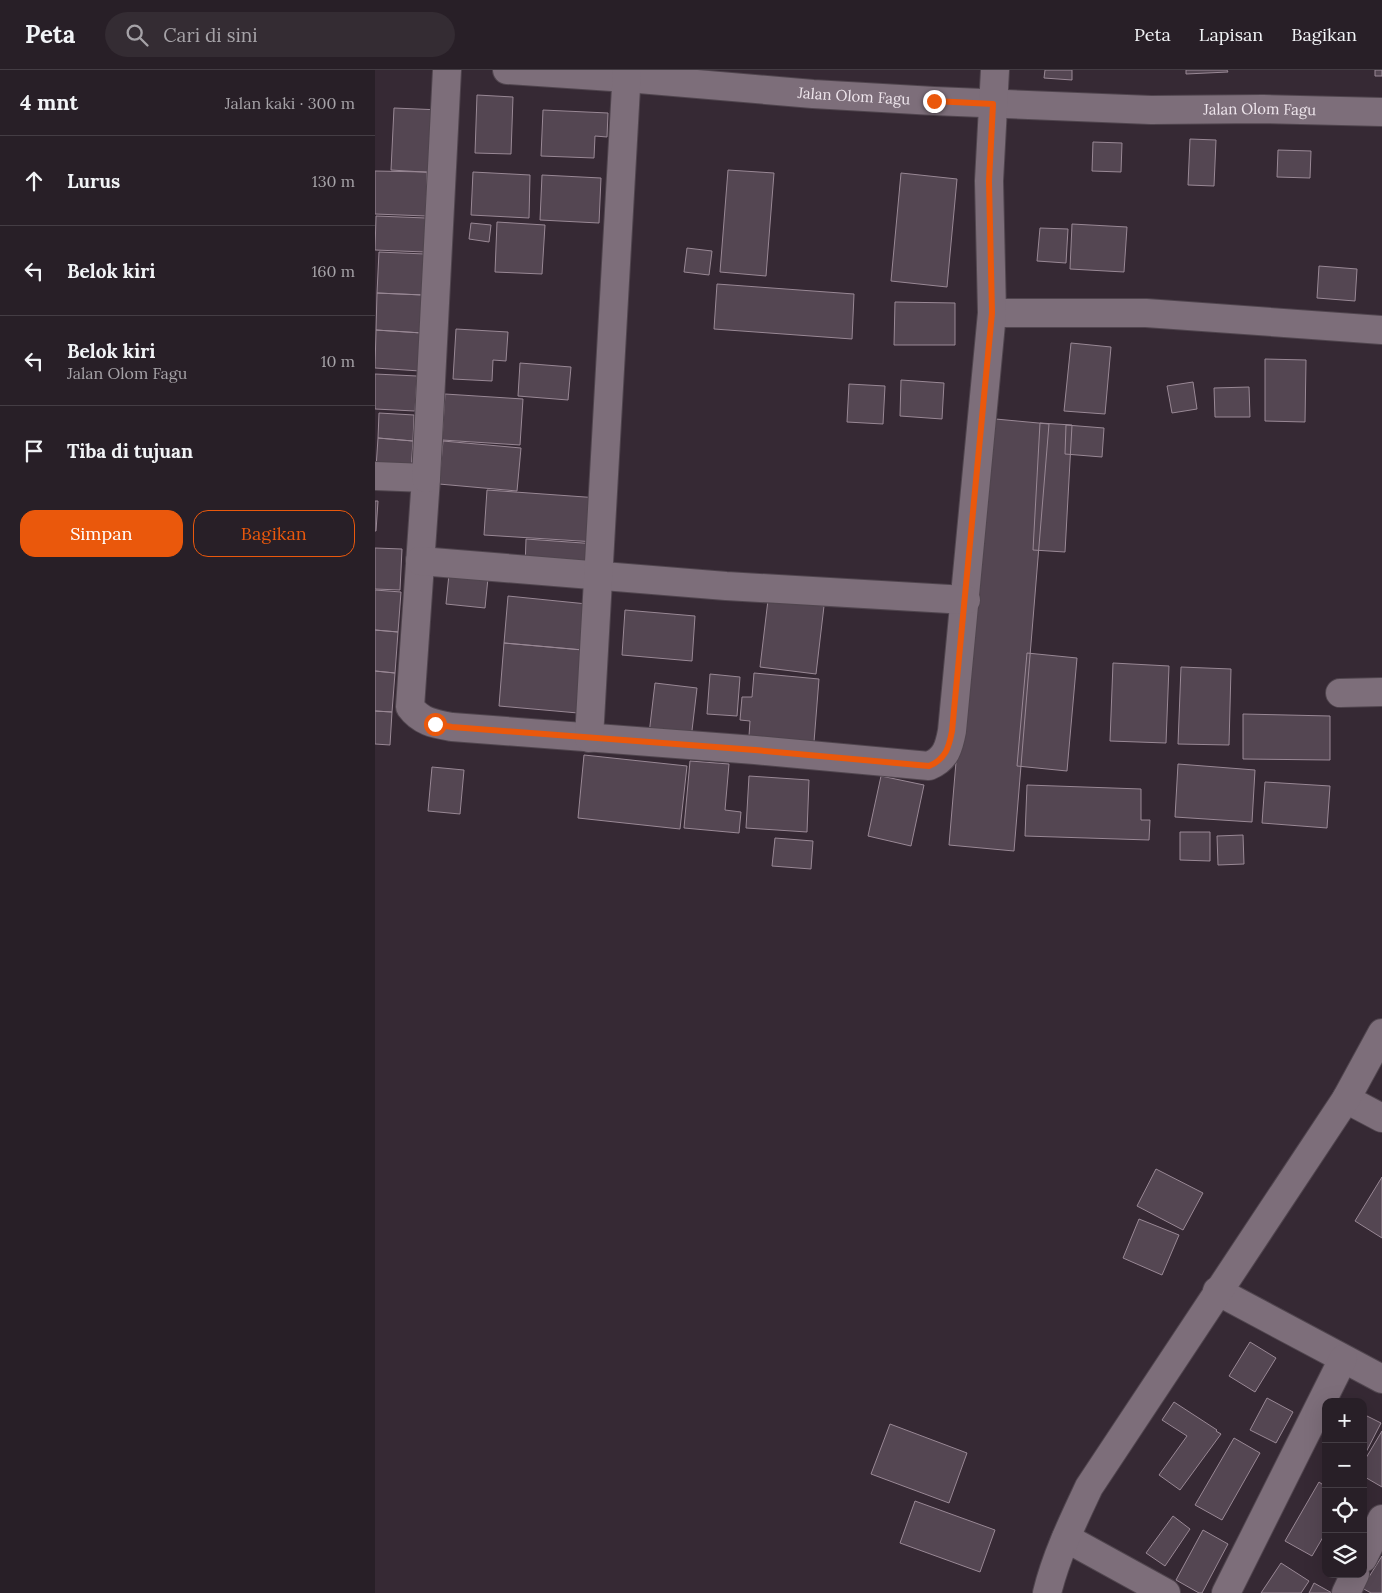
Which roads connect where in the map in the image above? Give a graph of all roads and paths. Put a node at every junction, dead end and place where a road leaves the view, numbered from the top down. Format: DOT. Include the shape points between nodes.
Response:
graph roads {
  1 [pos="447,70"];
  2 [pos="507,70"];
  3 [pos="995,70"];
  4 [pos="627,74"];
  5 [pos="993,104"];
  6 [pos="1382,112"];
  7 [pos="992,313"];
  8 [pos="1382,330"];
  9 [pos="375,476"];
  10 [pos="426,478"];
  11 [pos="420,561"];
  12 [pos="599,577"];
  13 [pos="966,600"];
  14 [pos="1382,692"];
  15 [pos="1340,693"];
  16 [pos="589,738"];
  17 [pos="1382,1033"];
  18 [pos="1346,1099"];
  19 [pos="1382,1118"];
  20 [pos="1217,1291"];
  21 [pos="1343,1359"];
  22 [pos="1382,1379"];
  23 [pos="1382,1519"];
  24 [pos="1066,1538"];
  25 [pos="1367,1550"];
  26 [pos="1353,1578"];
  27 [pos="1047,1593"];
  28 [pos="1166,1593"];
  29 [pos="1226,1593"];
  30 [pos="1346,1593"];
  1 -- 10 [label="street"];
  2 -- 4 [label="street, Jalan Olom Fagu"];
  3 -- 5 [label="street"];
  4 -- 5 [label="street, Jalan Olom Fagu" via="813,94"];
  4 -- 12 [label="street"];
  5 -- 6 [label="street, Jalan Olom Fagu" via="1151,110"];
  5 -- 7 [label="street" via="989,181"];
  7 -- 8 [label="street" via="1146,314"];
  7 -- 13 [label="street"];
  9 -- 10 [label="street"];
  10 -- 11 [label="street"];
  11 -- 12 [label="street"];
  11 -- 16 [label="street" via="410,707 415,713 426,721 452,727"];
  12 -- 13 [label="street"];
  12 -- 16 [label="street"];
  13 -- 16 [label="street" via="949,748 943,757 929,766"];
  14 -- 15 [label="street"];
  17 -- 18 [label="street"];
  18 -- 19 [label="street"];
  18 -- 20 [label="street"];
  20 -- 21 [label="street"];
  20 -- 24 [label="street" via="1089,1487"];
  21 -- 22 [label="street"];
  21 -- 29 [label="street"];
  23 -- 25 [label="street"];
  24 -- 27 [label="street"];
  24 -- 28 [label="street"];
  26 -- 30 [label="street"];
}
